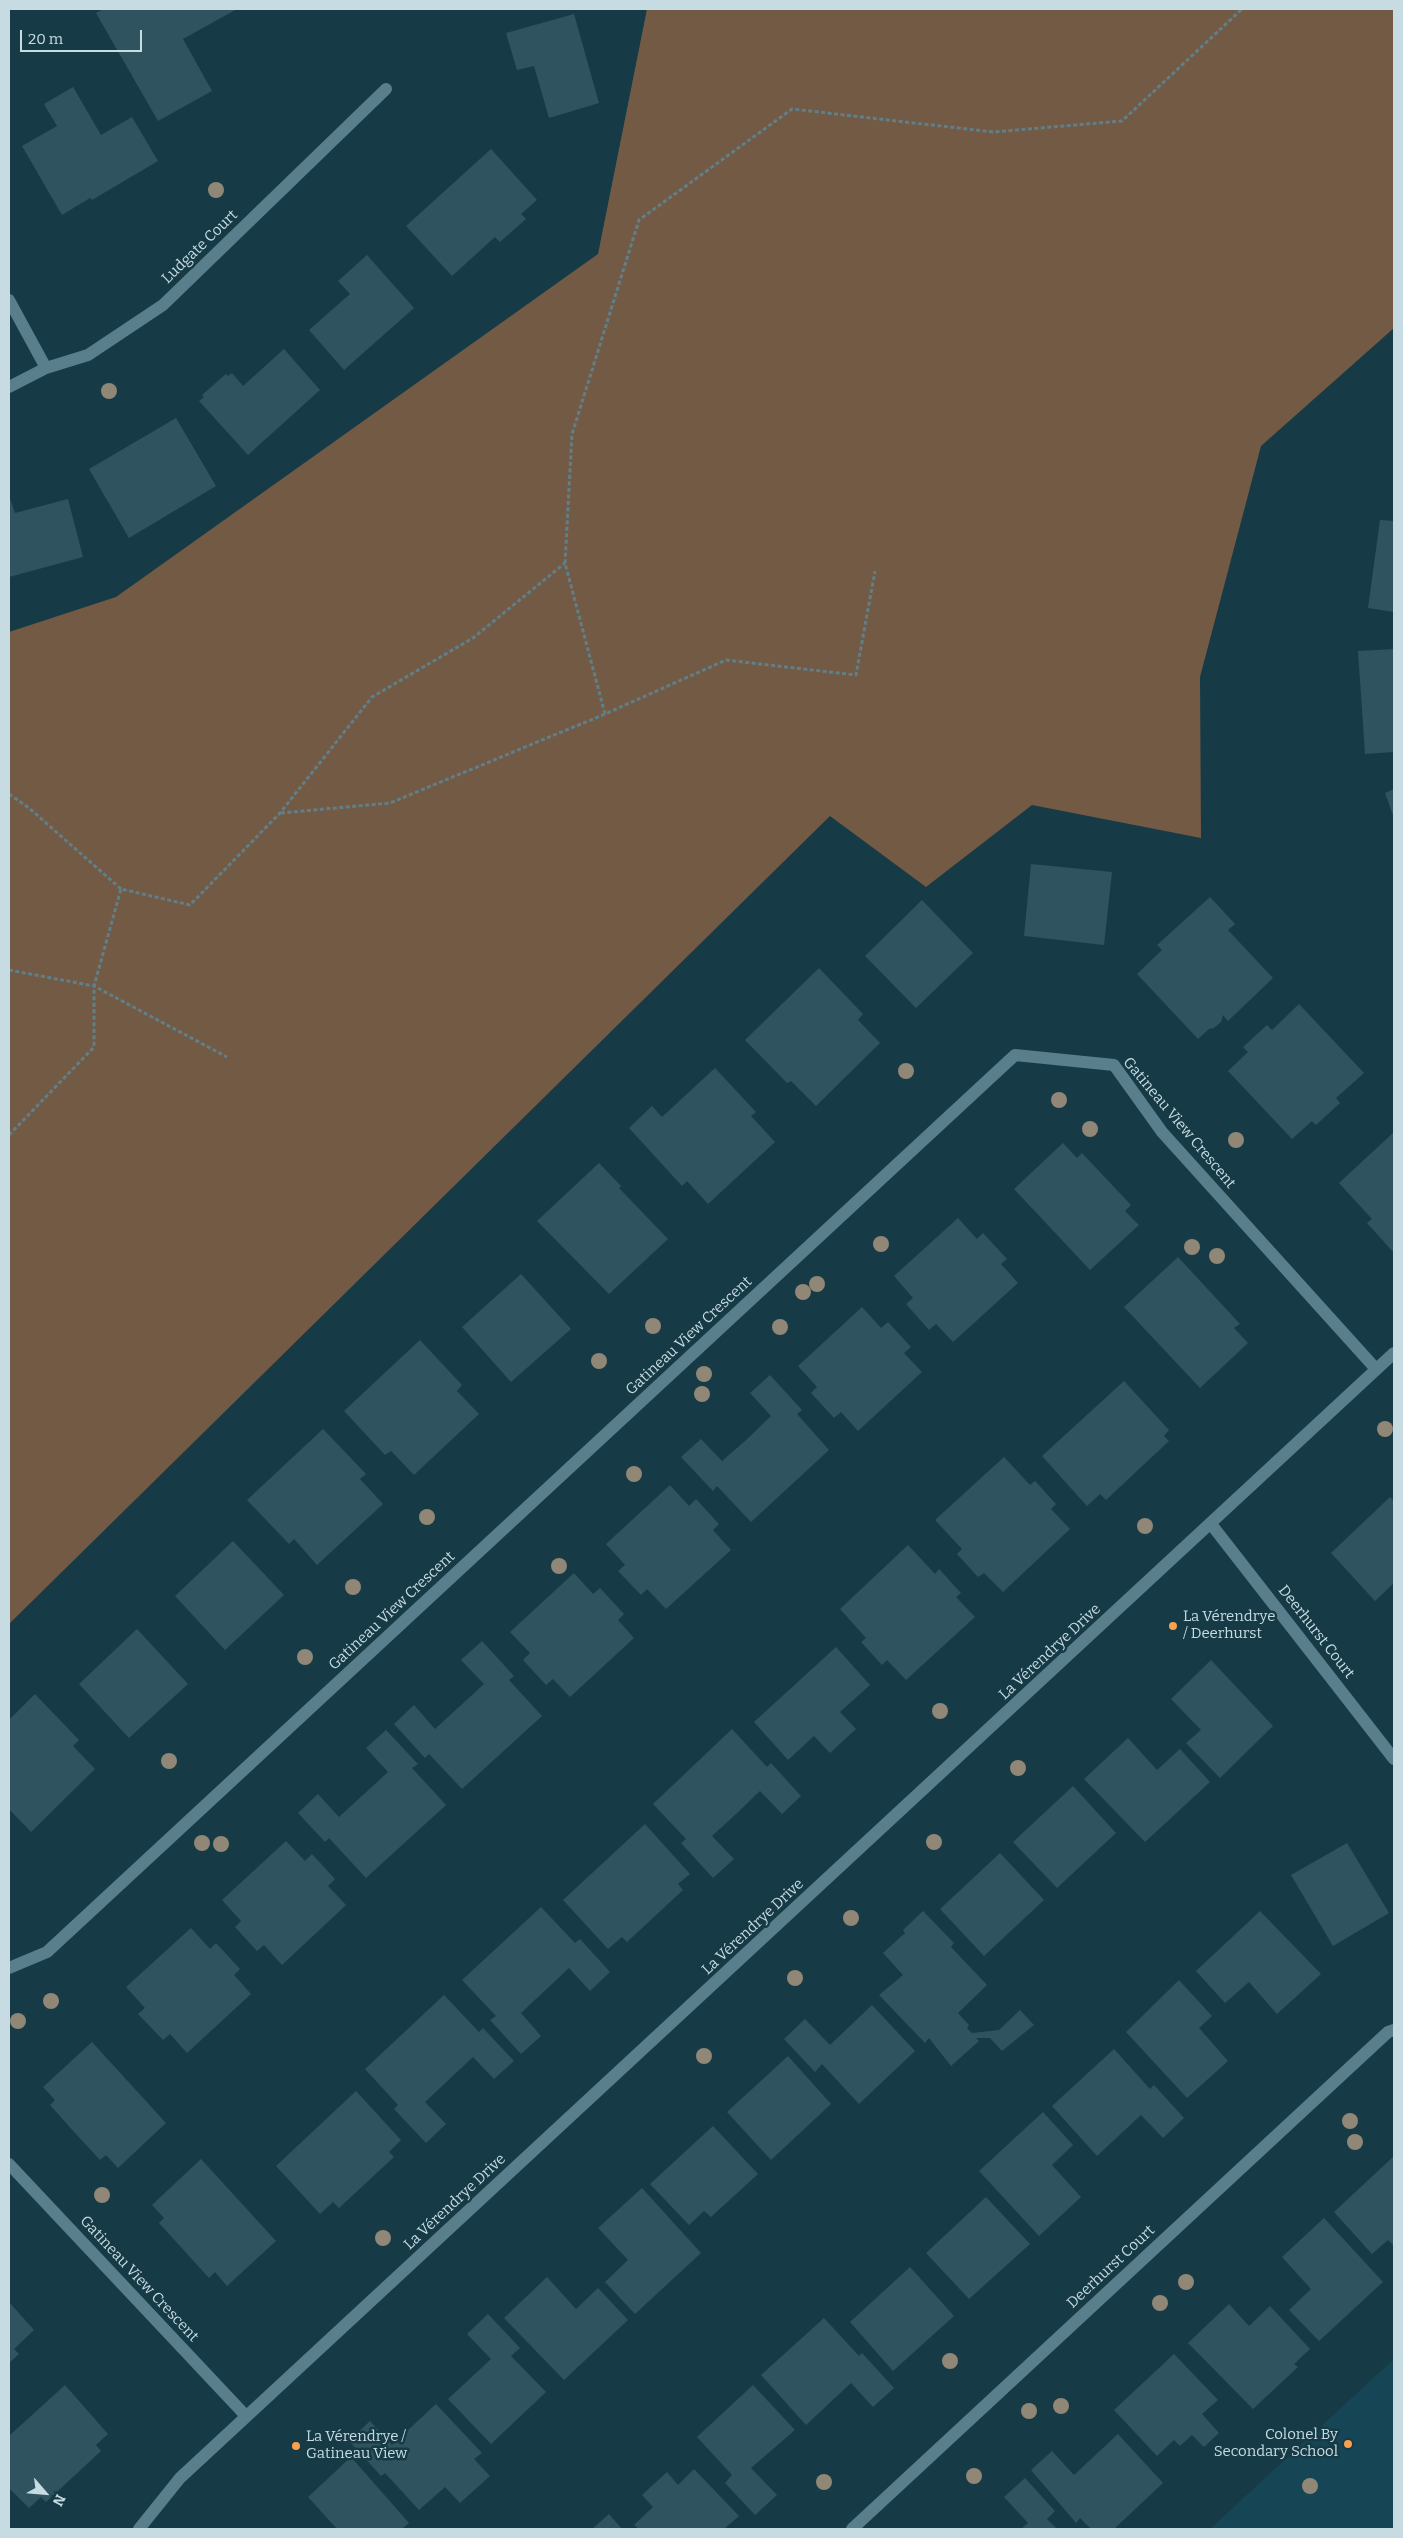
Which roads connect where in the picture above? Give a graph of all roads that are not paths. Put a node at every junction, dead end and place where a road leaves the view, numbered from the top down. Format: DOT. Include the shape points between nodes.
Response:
graph roads {
  1 [pos="386,90"];
  2 [pos="9,300"];
  3 [pos="46,368"];
  4 [pos="9,387"];
  5 [pos="1394,1353"];
  6 [pos="1376,1369"];
  7 [pos="1212,1524"];
  8 [pos="1394,1759"];
  9 [pos="9,1968"];
  10 [pos="1394,2030"];
  11 [pos="9,2164"];
  12 [pos="246,2416"];
  13 [pos="139,2529"];
  14 [pos="852,2529"];
  1 -- 3 [label="street, Ludgate Court" via="163,305 88,356"];
  2 -- 3 [label="street"];
  3 -- 4 [label="street, Ludgate Court"];
  5 -- 6 [label="street, La Vérendrye Drive"];
  6 -- 7 [label="street, La Vérendrye Drive"];
  6 -- 9 [label="street, Gatineau View Crescent" via="1162,1132 1114,1065 1015,1055 47,1952"];
  7 -- 8 [label="street, Deerhurst Court"];
  7 -- 12 [label="street, La Vérendrye Drive"];
  10 -- 14 [label="street, Deerhurst Court" via="1388,2032"];
  11 -- 12 [label="street, Gatineau View Crescent"];
  12 -- 13 [label="street, La Vérendrye Drive" via="180,2478"];
}
